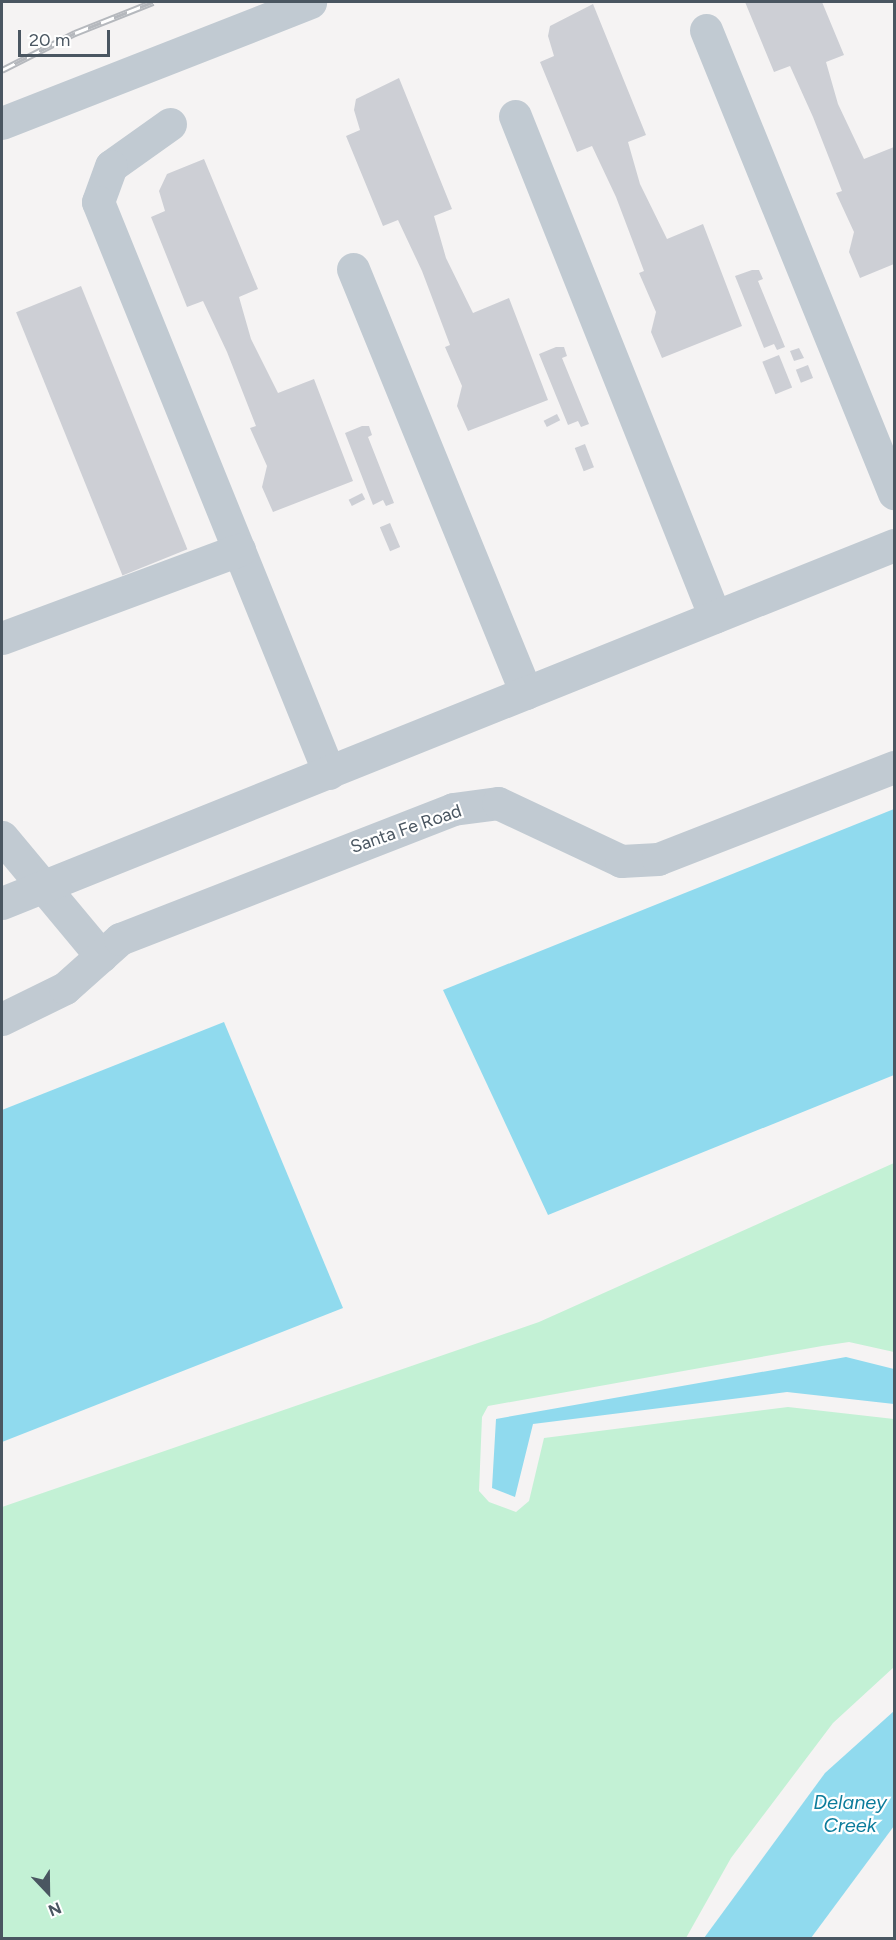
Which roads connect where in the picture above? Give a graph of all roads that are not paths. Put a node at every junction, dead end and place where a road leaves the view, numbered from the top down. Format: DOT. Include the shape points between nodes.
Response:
graph roads {
  1 [pos="310,2"];
  2 [pos="706,30"];
  3 [pos="515,116"];
  4 [pos="2,123"];
  5 [pos="170,124"];
  6 [pos="353,269"];
  7 [pos="894,493"];
  8 [pos="894,545"];
  9 [pos="239,550"];
  10 [pos="716,617"];
  11 [pos="2,638"];
  12 [pos="526,693"];
  13 [pos="894,766"];
  14 [pos="329,773"];
  15 [pos="2,837"];
  16 [pos="44,888"];
  17 [pos="2,903"];
  18 [pos="100,956"];
  19 [pos="2,1019"];
  1 -- 4 [label="street"];
  2 -- 7 [label="street"];
  3 -- 10 [label="street"];
  5 -- 9 [label="street" via="111,166 98,202"];
  6 -- 12 [label="street"];
  8 -- 10 [label="street"];
  9 -- 11 [label="street"];
  9 -- 14 [label="street"];
  10 -- 12 [label="street"];
  12 -- 14 [label="street"];
  13 -- 18 [label="street, Santa Fe Road" via="658,858 621,861 498,803 453,809 206,903 120,939"];
  14 -- 16 [label="street"];
  15 -- 16 [label="street"];
  16 -- 17 [label="street"];
  16 -- 18 [label="street"];
  18 -- 19 [label="street, Santa Fe Road" via="66,988"];
}
